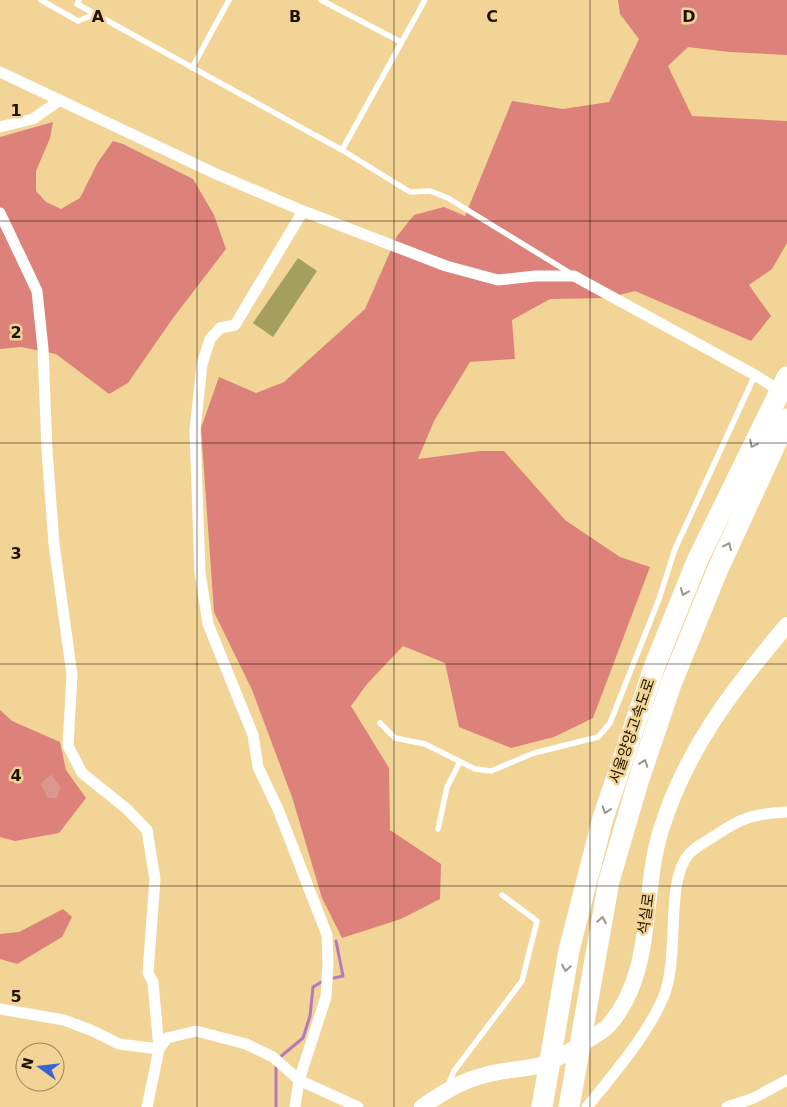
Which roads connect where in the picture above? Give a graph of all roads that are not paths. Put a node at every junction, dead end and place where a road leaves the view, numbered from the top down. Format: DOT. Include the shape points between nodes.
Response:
graph roads {
  1 [pos="41,0"];
  2 [pos="79,0"];
  3 [pos="229,0"];
  4 [pos="321,0"];
  5 [pos="425,0"];
  6 [pos="96,14"];
  7 [pos="401,42"];
  8 [pos="192,68"];
  9 [pos="0,72"];
  10 [pos="60,100"];
  11 [pos="0,126"];
  12 [pos="342,150"];
  13 [pos="303,210"];
  14 [pos="0,213"];
  15 [pos="574,276"];
  16 [pos="755,375"];
  17 [pos="787,377"];
  18 [pos="781,398"];
  19 [pos="787,420"];
  20 [pos="787,625"];
  21 [pos="380,723"];
  22 [pos="460,762"];
  23 [pos="787,812"];
  24 [pos="438,829"];
  25 [pos="502,895"];
  26 [pos="0,1009"];
  27 [pos="159,1049"];
  28 [pos="565,1054"];
  29 [pos="299,1080"];
  30 [pos="787,1080"];
  31 [pos="446,1089"];
  32 [pos="147,1107"];
  33 [pos="295,1107"];
  34 [pos="358,1107"];
  35 [pos="422,1107"];
  36 [pos="542,1107"];
  37 [pos="569,1107"];
  38 [pos="580,1107"];
  39 [pos="587,1107"];
  40 [pos="727,1107"];
  1 -- 6 [label="lane" via="78,21"];
  2 -- 6 [label="lane" via="77,4"];
  3 -- 8 [label="lane"];
  4 -- 7 [label="lane"];
  5 -- 7 [label="lane"];
  6 -- 8 [label="lane"];
  7 -- 12 [label="lane"];
  8 -- 12 [label="lane"];
  9 -- 10 [label="street"];
  10 -- 11 [label="street" via="33,119"];
  10 -- 13 [label="street" via="214,173"];
  12 -- 15 [label="lane" via="410,192 430,191 448,198"];
  13 -- 15 [label="street" via="446,266 498,280"];
  13 -- 29 [label="street" via="234,325 220,328 210,338 202,364 195,430 200,573 208,624 253,735 258,766 327,935 326,998"];
  14 -- 27 [label="street" via="38,291 54,544 72,675 68,746 82,773 148,830 154,879 148,972 153,982"];
  15 -- 16 [label="street"];
  16 -- 18 [label="street"];
  16 -- 22 [label="lane" via="675,550 610,723 598,736 534,753 491,771 475,770"];
  17 -- 18 [label="highway, 서울양양고속도로"];
  18 -- 36 [label="highway, 서울양양고속도로, one-way" via="697,561 655,665 603,818 569,950"];
  37 -- 19 [label="highway, 서울양양고속도로, one-way" via="609,881 638,782 671,684 717,571"];
  20 -- 28 [label="main road, 석실로" via="717,712 691,755 675,791 661,831 639,968 632,988 608,1026"];
  21 -- 22 [label="lane" via="395,738 425,744"];
  22 -- 24 [label="lane" via="447,787"];
  23 -- 39 [label="street" via="754,814 727,827 689,853 676,884 673,954 663,998"];
  25 -- 31 [label="lane" via="537,922 522,981 454,1070"];
  26 -- 27 [label="street" via="64,1020 119,1044"];
  27 -- 29 [label="street" via="167,1038 196,1031 246,1044 273,1057"];
  27 -- 32 [label="street"];
  28 -- 31 [label="main road, 석실로" via="545,1064 486,1075"];
  28 -- 38 [label="street" via="570,1061 570,1090"];
  29 -- 33 [label="street"];
  29 -- 34 [label="street"];
  30 -- 40 [label="street" via="754,1098"];
  31 -- 35 [label="main road, 석실로"];
}
